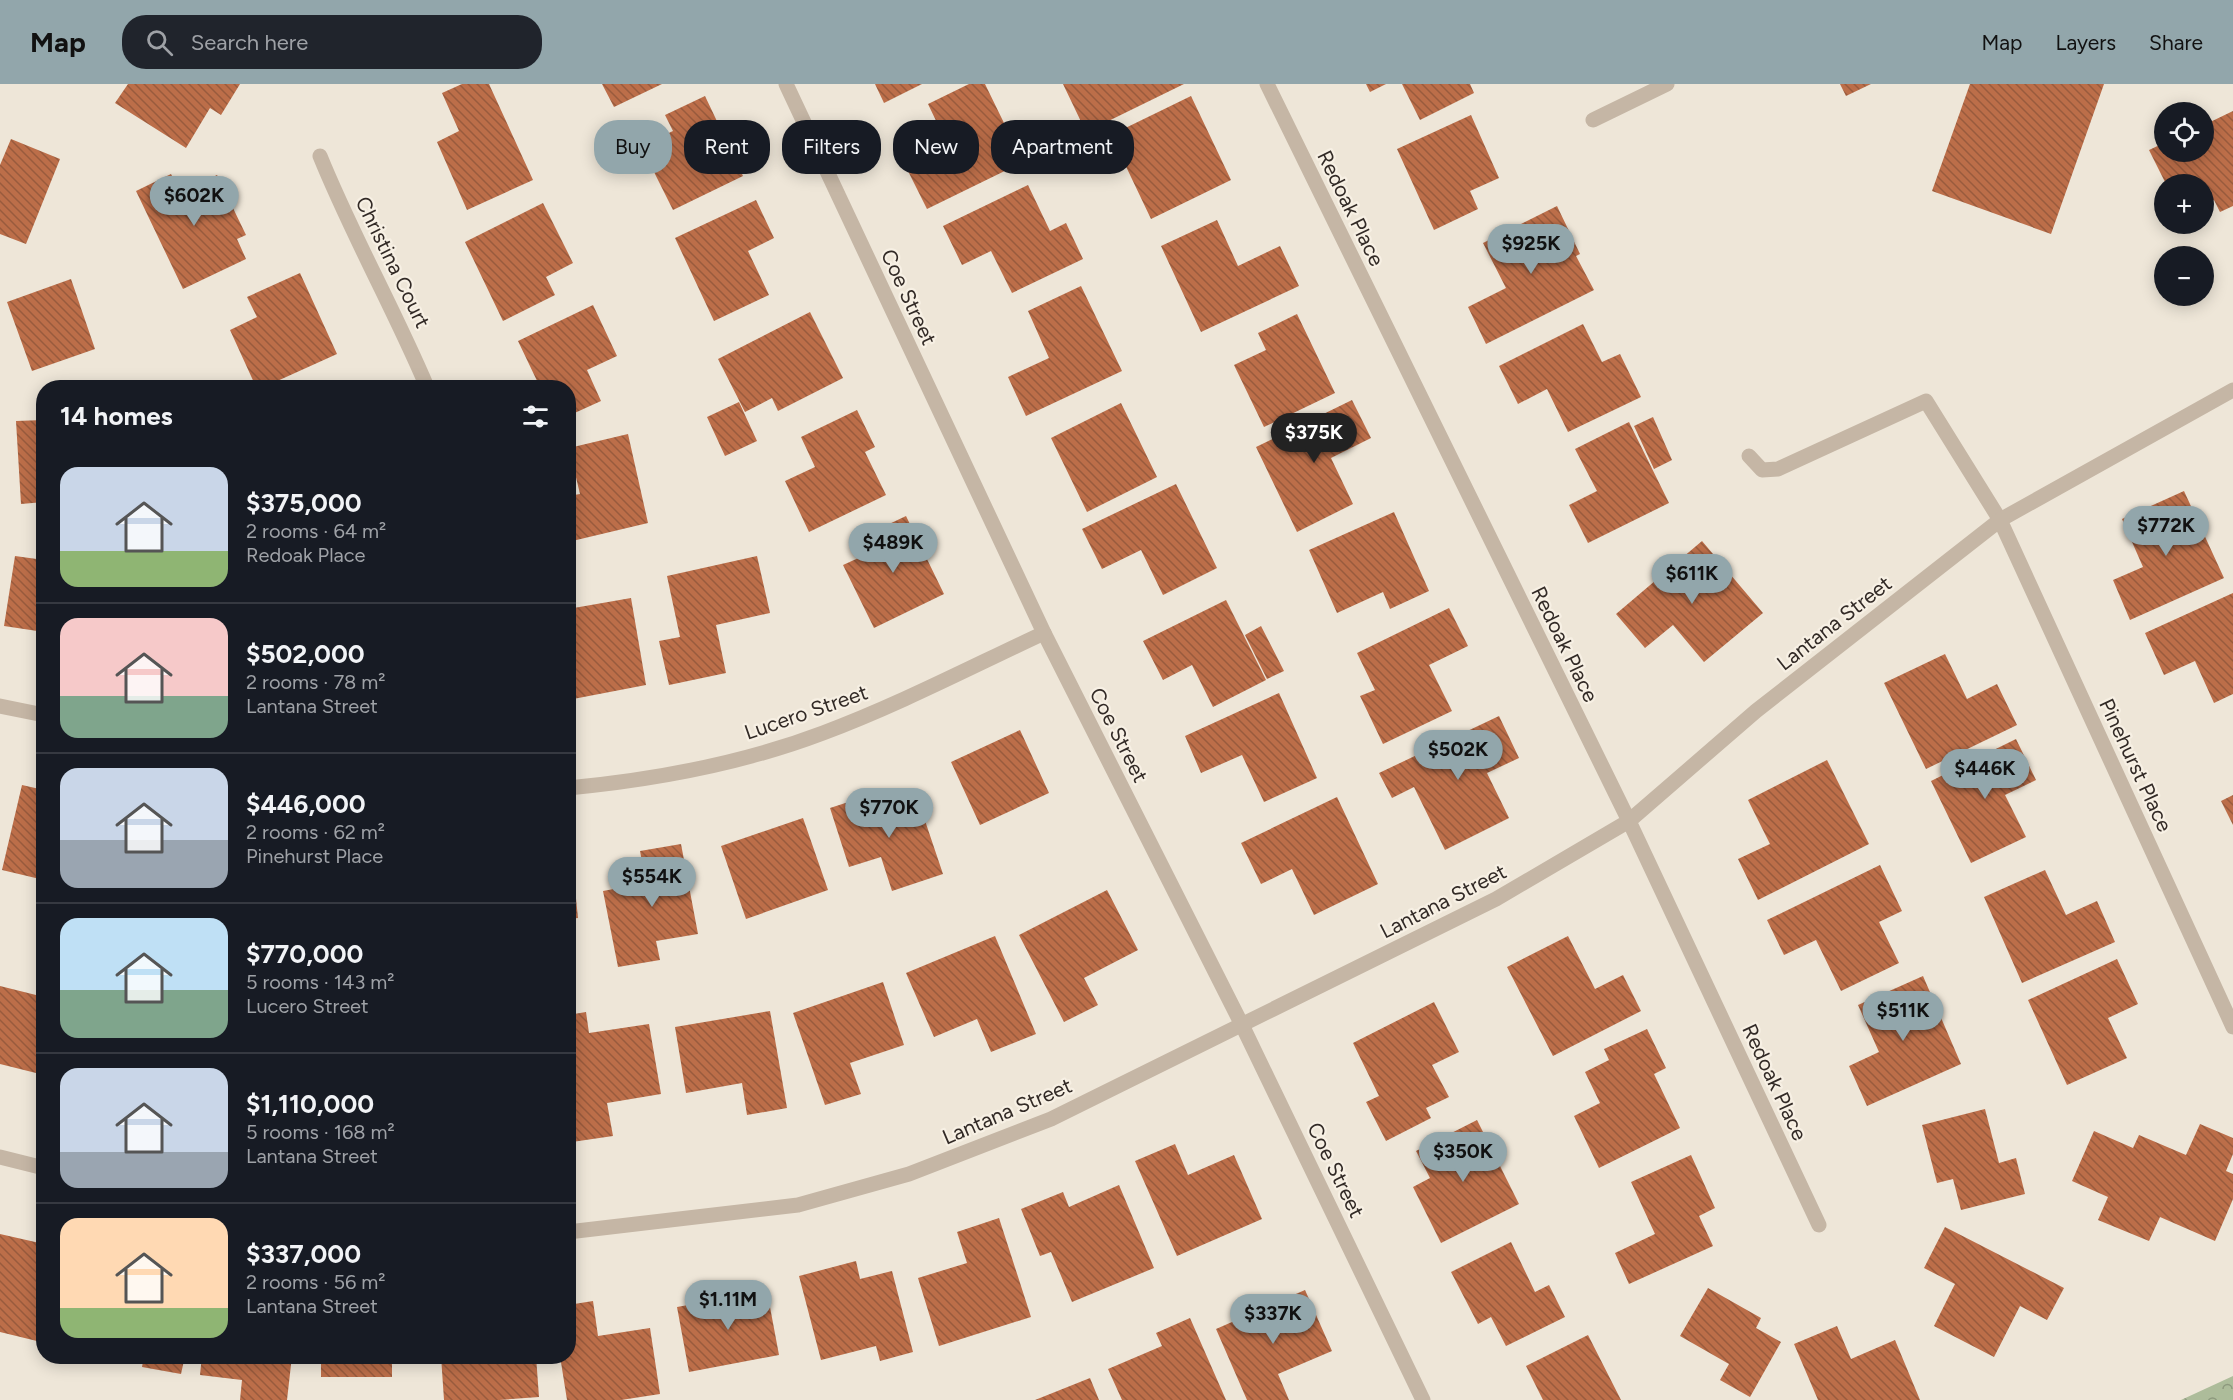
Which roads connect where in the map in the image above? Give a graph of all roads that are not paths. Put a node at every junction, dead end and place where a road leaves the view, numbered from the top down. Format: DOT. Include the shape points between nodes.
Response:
graph roads {
  1 [pos="786,84"];
  2 [pos="1267,84"];
  3 [pos="1667,84"];
  4 [pos="1593,120"];
  5 [pos="321,156"];
  6 [pos="424,380"];
  7 [pos="2233,390"];
  8 [pos="1749,456"];
  9 [pos="2000,520"];
  10 [pos="1044,633"];
  11 [pos="0,706"];
  12 [pos="36,713"];
  13 [pos="576,787"];
  14 [pos="1629,821"];
  15 [pos="1242,1025"];
  16 [pos="2233,1027"];
  17 [pos="0,1157"];
  18 [pos="36,1166"];
  19 [pos="1819,1225"];
  20 [pos="576,1231"];
  21 [pos="1423,1400"];
  1 -- 10 [label="street, Coe Street"];
  2 -- 14 [label="street, Redoak Place"];
  3 -- 4 [label="street"];
  5 -- 6 [label="street, Christina Court"];
  7 -- 9 [label="street, Lantana Street"];
  8 -- 9 [label="street, Pinehurst Place" via="1762,470 1778,469 1926,401"];
  9 -- 14 [label="street, Lantana Street" via="1756,711"];
  9 -- 16 [label="street, Pinehurst Place"];
  10 -- 13 [label="street, Lucero Street" via="823,733 768,751 662,776"];
  10 -- 15 [label="street, Coe Street"];
  11 -- 12 [label="street"];
  14 -- 15 [label="street, Lantana Street" via="1496,899"];
  14 -- 19 [label="street, Redoak Place"];
  15 -- 20 [label="street, Lantana Street" via="1051,1119 909,1174 798,1204"];
  15 -- 21 [label="street, Coe Street"];
  17 -- 18 [label="street"];
}
